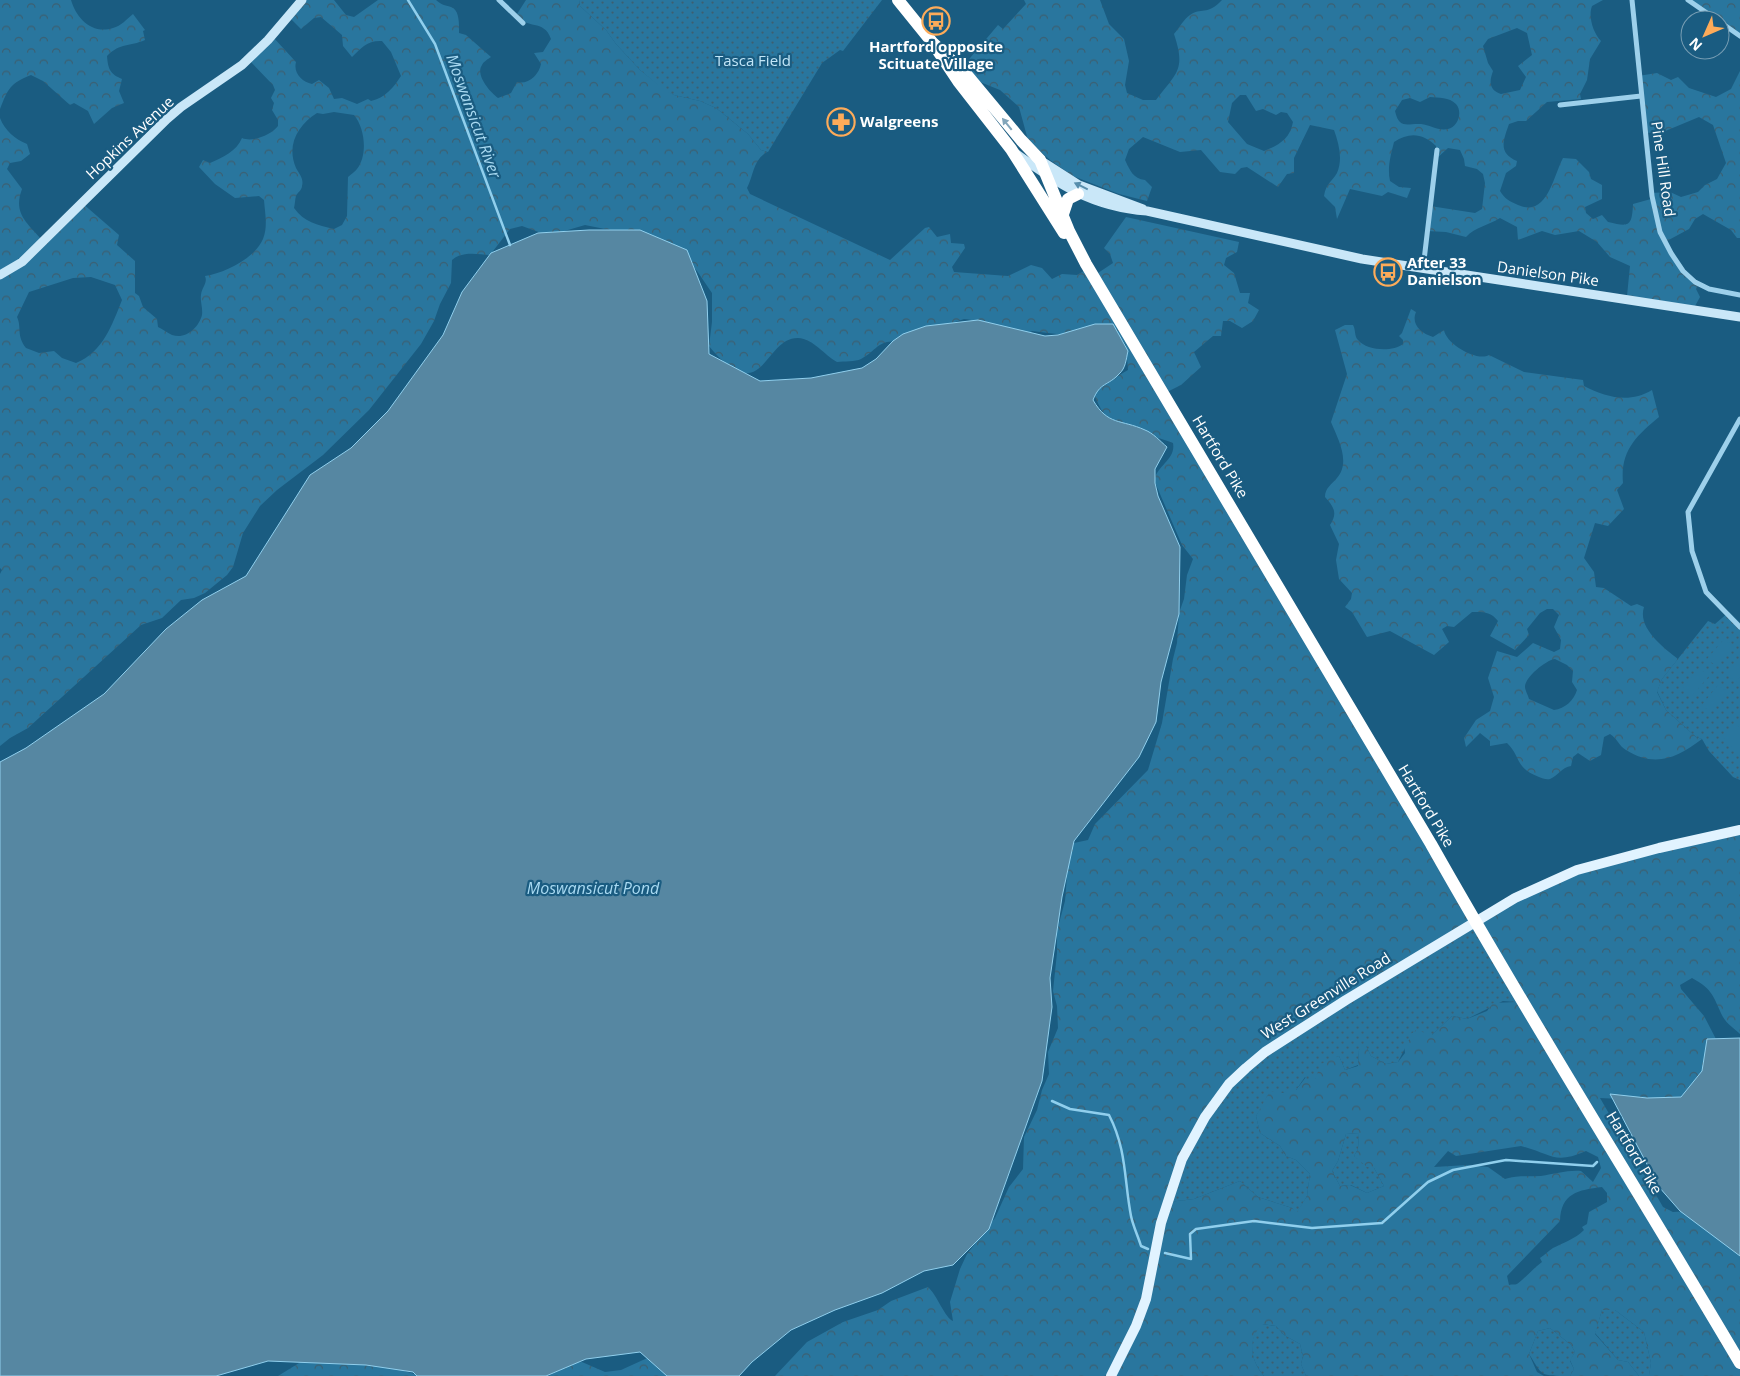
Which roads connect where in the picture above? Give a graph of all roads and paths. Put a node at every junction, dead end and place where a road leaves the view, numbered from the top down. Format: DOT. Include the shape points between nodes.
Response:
graph roads {
  1 [pos="302,0"];
  2 [pos="499,0"];
  3 [pos="898,0"];
  4 [pos="1632,0"];
  5 [pos="1688,0"];
  6 [pos="1703,10"];
  7 [pos="523,23"];
  8 [pos="932,42"];
  9 [pos="1641,96"];
  10 [pos="1560,105"];
  11 [pos="1011,149"];
  12 [pos="1437,150"];
  13 [pos="1040,160"];
  14 [pos="1047,176"];
  15 [pos="1078,194"];
  16 [pos="1147,211"];
  17 [pos="1063,214"];
  18 [pos="1086,264"];
  19 [pos="1423,269"];
  20 [pos="0,275"];
  21 [pos="1740,295"];
  22 [pos="1740,318"];
  23 [pos="1740,419"];
  24 [pos="1740,627"];
  25 [pos="1740,830"];
  26 [pos="1474,921"];
  27 [pos="1740,1363"];
  28 [pos="1111,1376"];
  1 -- 20 [label="main road, Hopkins Avenue" via="242,65 167,119 22,262"];
  2 -- 7 [label="street"];
  3 -- 8 [label="highway, Hartford Pike"];
  4 -- 9 [label="street, Pine Hill Road"];
  5 -- 6 [label="street"];
  8 -- 11 [label="highway, Hartford Pike"];
  13 -- 8 [label="highway, Hartford Pike, one-way" via="967,75"];
  9 -- 10 [label="street"];
  9 -- 21 [label="street, Pine Hill Road" via="1652,196 1660,232 1683,271 1695,282 1709,289"];
  11 -- 14 [label="main road, Danielson Pike"];
  11 -- 18 [label="highway, Hartford Pike"];
  12 -- 19 [label="street"];
  13 -- 14 [label="highway, Hartford Pike"];
  16 -- 13 [label="main road, Danielson Pike, one-way" via="1079,185"];
  14 -- 15 [label="main road, Danielson Pike"];
  14 -- 17 [label="highway, Hartford Pike"];
  15 -- 16 [label="main road, Danielson Pike" via="1124,209"];
  15 -- 17 [label="highway" via="1068,199"];
  16 -- 19 [label="main road, Danielson Pike" via="1323,252"];
  17 -- 18 [label="highway, Hartford Pike"];
  18 -- 26 [label="highway, Hartford Pike"];
  19 -- 22 [label="main road, Danielson Pike"];
  23 -- 24 [label="street" via="1688,512 1692,551 1706,592"];
  25 -- 26 [label="main road, West Greenville Road" via="1577,870"];
  26 -- 27 [label="highway, Hartford Pike"];
  26 -- 28 [label="main road, West Greenville Road" via="1265,1052 1230,1084 1205,1117 1182,1158 1161,1223 1146,1299"];
}
